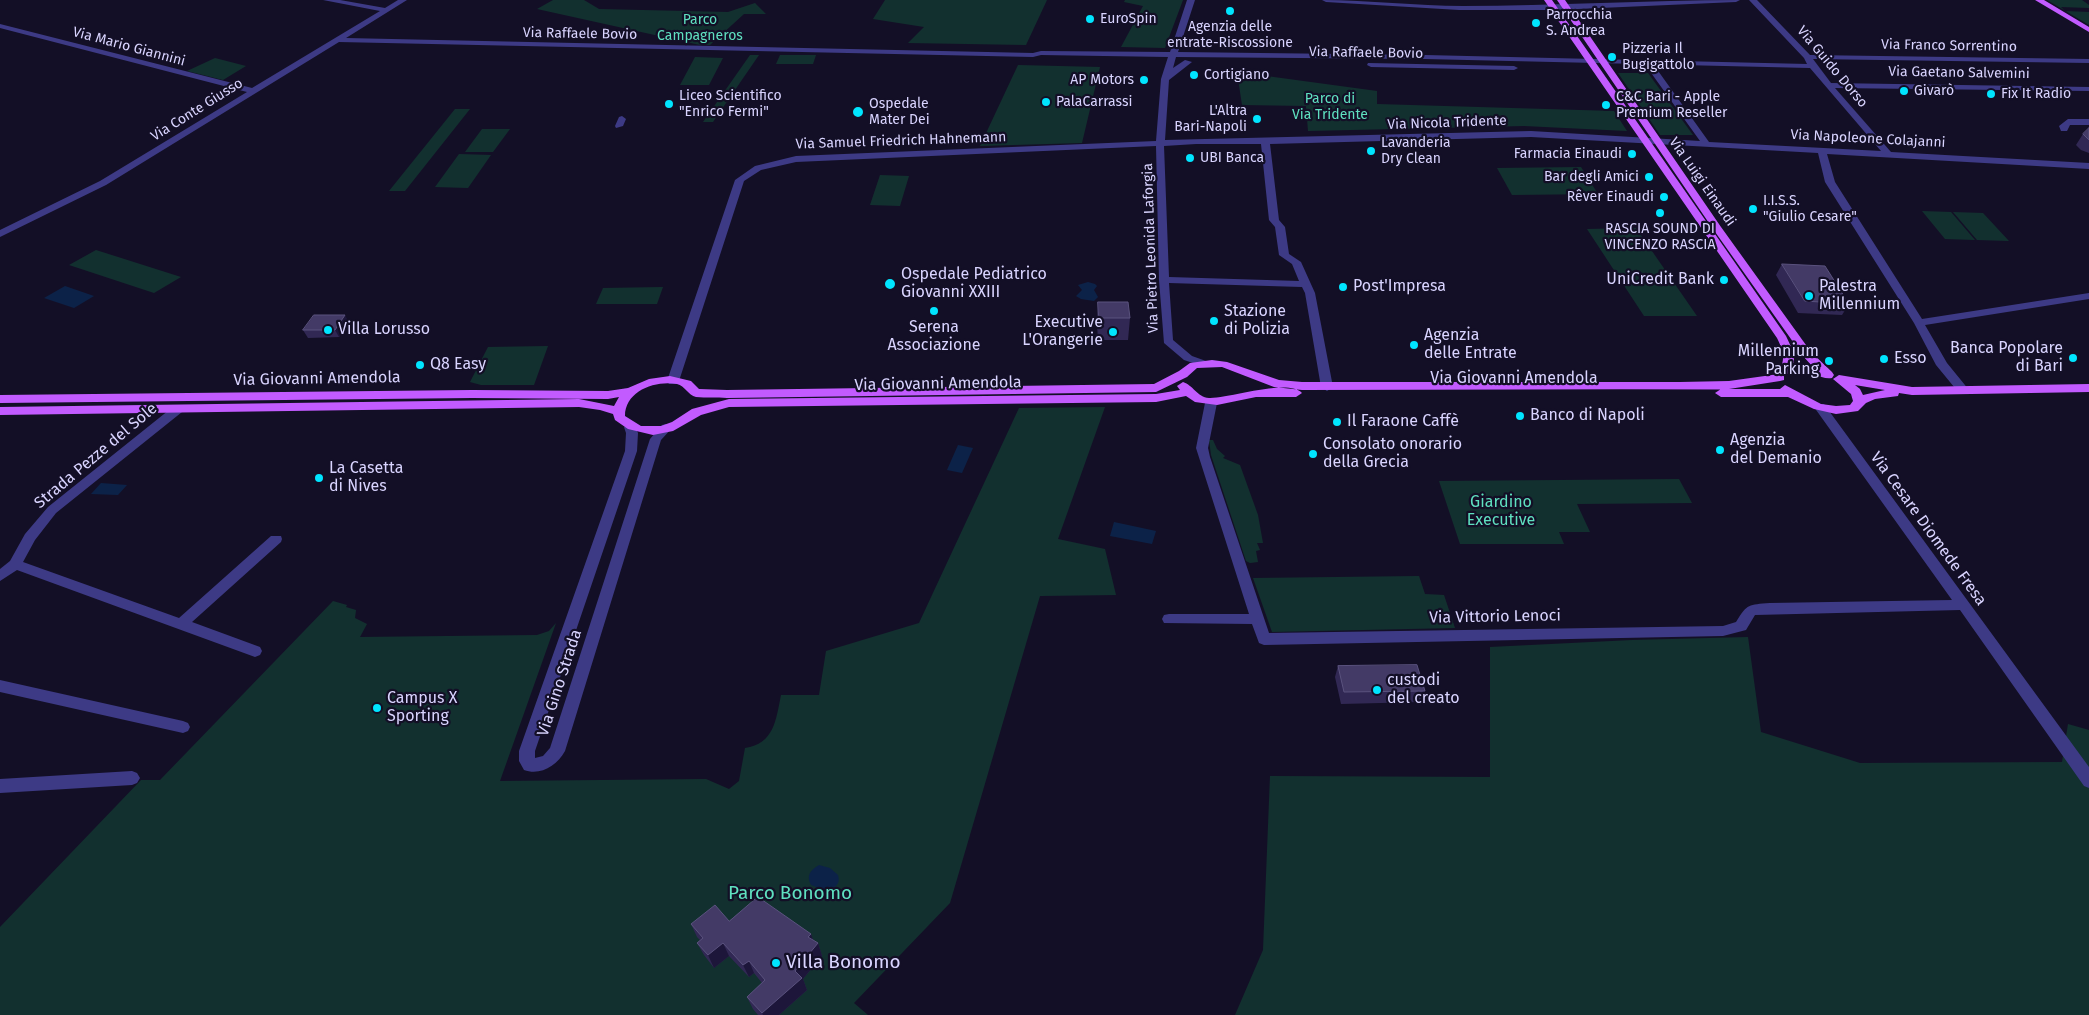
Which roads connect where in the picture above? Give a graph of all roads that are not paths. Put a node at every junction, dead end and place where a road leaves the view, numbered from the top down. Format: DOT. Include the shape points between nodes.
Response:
graph roads {
  1 [pos="327,0"];
  2 [pos="403,0"];
  3 [pos="1191,0"];
  4 [pos="1326,0"];
  5 [pos="1548,0"];
  6 [pos="1561,0"];
  7 [pos="1736,0"];
  8 [pos="1752,0"];
  9 [pos="2039,0"];
  10 [pos="1679,1"];
  11 [pos="1555,8"];
  12 [pos="1568,8"];
  13 [pos="386,10"];
  14 [pos="0,26"];
  15 [pos="2089,30"];
  16 [pos="337,40"];
  17 [pos="1390,57"];
  18 [pos="1170,58"];
  19 [pos="1221,59"];
  20 [pos="1496,59"];
  21 [pos="1810,61"];
  22 [pos="2089,61"];
  23 [pos="1188,62"];
  24 [pos="1592,65"];
  25 [pos="1393,66"];
  26 [pos="1607,66"];
  27 [pos="1500,67"];
  28 [pos="1653,70"];
  29 [pos="1818,73"];
  30 [pos="1165,79"];
  31 [pos="1829,85"];
  32 [pos="2089,90"];
  33 [pos="253,91"];
  34 [pos="2089,122"];
  35 [pos="2064,129"];
  36 [pos="1644,141"];
  37 [pos="1658,141"];
  38 [pos="1265,142"];
  39 [pos="1160,143"];
  40 [pos="1706,144"];
  41 [pos="1822,150"];
  42 [pos="1888,154"];
  43 [pos="2089,166"];
  44 [pos="0,234"];
  45 [pos="1164,280"];
  46 [pos="1305,284"];
  47 [pos="2089,296"];
  48 [pos="1920,323"];
  49 [pos="1202,363"];
  50 [pos="1232,368"];
  51 [pos="1783,373"];
  52 [pos="1183,374"];
  53 [pos="1828,375"];
  54 [pos="1839,379"];
  55 [pos="673,380"];
  56 [pos="1327,387"];
  57 [pos="2089,388"];
  58 [pos="1912,390"];
  59 [pos="1963,390"];
  60 [pos="633,391"];
  61 [pos="696,392"];
  62 [pos="1187,392"];
  63 [pos="1791,393"];
  64 [pos="1238,397"];
  65 [pos="0,399"];
  66 [pos="1859,401"];
  67 [pos="1211,403"];
  68 [pos="1820,408"];
  69 [pos="178,409"];
  70 [pos="0,411"];
  71 [pos="619,412"];
  72 [pos="691,414"];
  73 [pos="630,427"];
  74 [pos="666,428"];
  75 [pos="276,539"];
  76 [pos="15,564"];
  77 [pos="0,576"];
  78 [pos="1963,605"];
  79 [pos="1169,619"];
  80 [pos="1257,619"];
  81 [pos="181,624"];
  82 [pos="255,651"];
  83 [pos="0,686"];
  84 [pos="183,727"];
  85 [pos="132,778"];
  86 [pos="2089,781"];
  87 [pos="0,786"];
  1 -- 13 [label="street"];
  2 -- 13 [label="street, Via Conte Giusso"];
  3 -- 18 [label="street, Via Pietro Leonida Laforgia"];
  4 -- 11 [label="street" via="1459,8"];
  5 -- 11 [label="main road, Via Luigi Einaudi"];
  6 -- 12 [label="main road, Via Luigi Einaudi"];
  7 -- 10 [label="street"];
  8 -- 21 [label="street, Via Guido Dorso"];
  9 -- 15 [label="main road"];
  10 -- 12 [label="street"];
  11 -- 12 [label="street"];
  11 -- 24 [label="main road, Via Luigi Einaudi"];
  12 -- 26 [label="main road, Via Luigi Einaudi"];
  13 -- 16 [label="street, Via Conte Giusso"];
  14 -- 33 [label="street, Via Mario Giannini"];
  16 -- 18 [label="street, Via Raffaele Bovio" via="1033,54 1039,58"];
  16 -- 33 [label="street, Via Conte Giusso"];
  17 -- 19 [label="street, Via Raffaele Bovio"];
  17 -- 20 [label="street, Via Raffaele Bovio"];
  17 -- 25 [label="street"];
  18 -- 19 [label="street, Via Raffaele Bovio"];
  18 -- 23 [label="street, Via Raffaele Bovio"];
  18 -- 30 [label="street, Via Pietro Leonida Laforgia"];
  19 -- 23 [label="street, Via Raffaele Bovio"];
  19 -- 25 [label="street, Via Raffaele Bovio"];
  20 -- 24 [label="street, Via Raffaele Bovio"];
  20 -- 27 [label="street"];
  21 -- 22 [label="street, Via Franco Sorrentino"];
  21 -- 26 [label="street"];
  21 -- 29 [label="street, Via Guido Dorso"];
  23 -- 30 [label="street"];
  24 -- 26 [label="street, Via Raffaele Bovio"];
  24 -- 27 [label="street, Via Raffaele Bovio"];
  24 -- 36 [label="main road, Via Luigi Einaudi"];
  25 -- 27 [label="street, Via Raffaele Bovio"];
  26 -- 28 [label="street"];
  26 -- 37 [label="main road, Via Luigi Einaudi"];
  28 -- 29 [label="street"];
  28 -- 40 [label="street"];
  29 -- 31 [label="street, Via Guido Dorso"];
  30 -- 39 [label="street, Via Pietro Leonida Laforgia"];
  31 -- 32 [label="street, Via Gaetano Salvemini"];
  31 -- 42 [label="street, Via Guido Dorso"];
  33 -- 44 [label="street, Via Conte Giusso" via="103,183"];
  34 -- 35 [label="street" via="2068,122"];
  36 -- 37 [label="street, Via Napoleone Colajanni"];
  36 -- 38 [label="street, Via Nicola Tridente" via="1524,134"];
  36 -- 51 [label="main road, Via Luigi Einaudi" via="1788,347 1790,359"];
  37 -- 40 [label="street, Via Napoleone Colajanni"];
  37 -- 53 [label="main road, Via Luigi Einaudi" via="1807,354"];
  38 -- 39 [label="street, Via Nicola Tridente"];
  38 -- 46 [label="street" via="1274,220 1280,227 1284,255 1296,262"];
  39 -- 45 [label="street, Via Pietro Leonida Laforgia"];
  39 -- 55 [label="street, Via Samuel Friedrich Hahnemann" via="812,157 753,170 738,184"];
  40 -- 41 [label="street, Via Napoleone Colajanni"];
  41 -- 42 [label="street, Via Napoleone Colajanni"];
  41 -- 48 [label="street" via="1830,182"];
  42 -- 43 [label="street, Via Napoleone Colajanni"];
  45 -- 46 [label="street"];
  45 -- 49 [label="street, Via Pietro Leonida Laforgia" via="1168,341 1188,358"];
  46 -- 56 [label="street" via="1310,293"];
  47 -- 48 [label="street"];
  48 -- 59 [label="street" via="1942,365"];
  49 -- 50 [label="main road, Via Giovanni Amendola"];
  49 -- 52 [label="main road, Via Giovanni Amendola"];
  50 -- 56 [label="main road, Via Giovanni Amendola" via="1278,384"];
  50 -- 64 [label="main road" via="1243,379 1243,391"];
  51 -- 53 [label="main road, Via Giovanni Amendola" via="1804,368"];
  51 -- 56 [label="main road, Via Giovanni Amendola" via="1729,385"];
  51 -- 63 [label="main road, Via Giovanni Amendola" via="1783,387"];
  52 -- 61 [label="main road, Via Giovanni Amendola" via="1156,388"];
  52 -- 62 [label="main road" via="1183,386"];
  53 -- 54 [label="main road, Via Giovanni Amendola"];
  54 -- 58 [label="main road, Via Giovanni Amendola"];
  54 -- 66 [label="main road, Via Giovanni Amendola" via="1856,392"];
  55 -- 60 [label="main road, Via Giovanni Amendola" via="656,381"];
  55 -- 61 [label="main road, Via Giovanni Amendola" via="687,384"];
  57 -- 59 [label="main road, Via Giovanni Amendola"];
  58 -- 59 [label="main road, Via Giovanni Amendola"];
  58 -- 66 [label="main road, Via Giovanni Amendola"];
  60 -- 65 [label="main road, Via Giovanni Amendola" via="608,395"];
  60 -- 71 [label="main road" via="619,406"];
  61 -- 72 [label="main road" via="697,403"];
  62 -- 67 [label="main road"];
  62 -- 72 [label="main road, Via Giovanni Amendola" via="1156,398 730,403"];
  63 -- 64 [label="main road, Via Giovanni Amendola" via="1482,396 1258,393"];
  63 -- 68 [label="main road, Via Giovanni Amendola"];
  64 -- 67 [label="main road, Via Giovanni Amendola"];
  66 -- 68 [label="main road, Via Giovanni Amendola" via="1854,408 1843,411"];
  67 -- 80 [label="street, Via Vittorio Lenoci" via="1202,448"];
  68 -- 78 [label="street, Via Cesare Diomede Fresa"];
  69 -- 70 [label="main road, Via Giovanni Amendola"];
  69 -- 71 [label="main road, Via Giovanni Amendola" via="579,403"];
  69 -- 76 [label="street, Strada Pezze del Sole" via="52,510 30,537"];
  71 -- 73 [label="main road" via="619,417"];
  72 -- 74 [label="main road, Via Giovanni Amendola"];
  73 -- 74 [label="main road, Via Giovanni Amendola" via="642,431"];
  73 -- 74 [label="street, Via Gino Strada" via="631,451 527,751 529,765 544,764 557,751 656,439"];
  75 -- 81 [label="street"];
  76 -- 77 [label="street, Strada Pezze del Sole"];
  76 -- 81 [label="street"];
  78 -- 80 [label="street, Via Vittorio Lenoci" via="1751,610 1742,626 1723,631 1264,639"];
  78 -- 86 [label="street, Via Cesare Diomede Fresa"];
  79 -- 80 [label="street"];
  81 -- 82 [label="street"];
  83 -- 84 [label="street"];
  85 -- 87 [label="street"];
}
